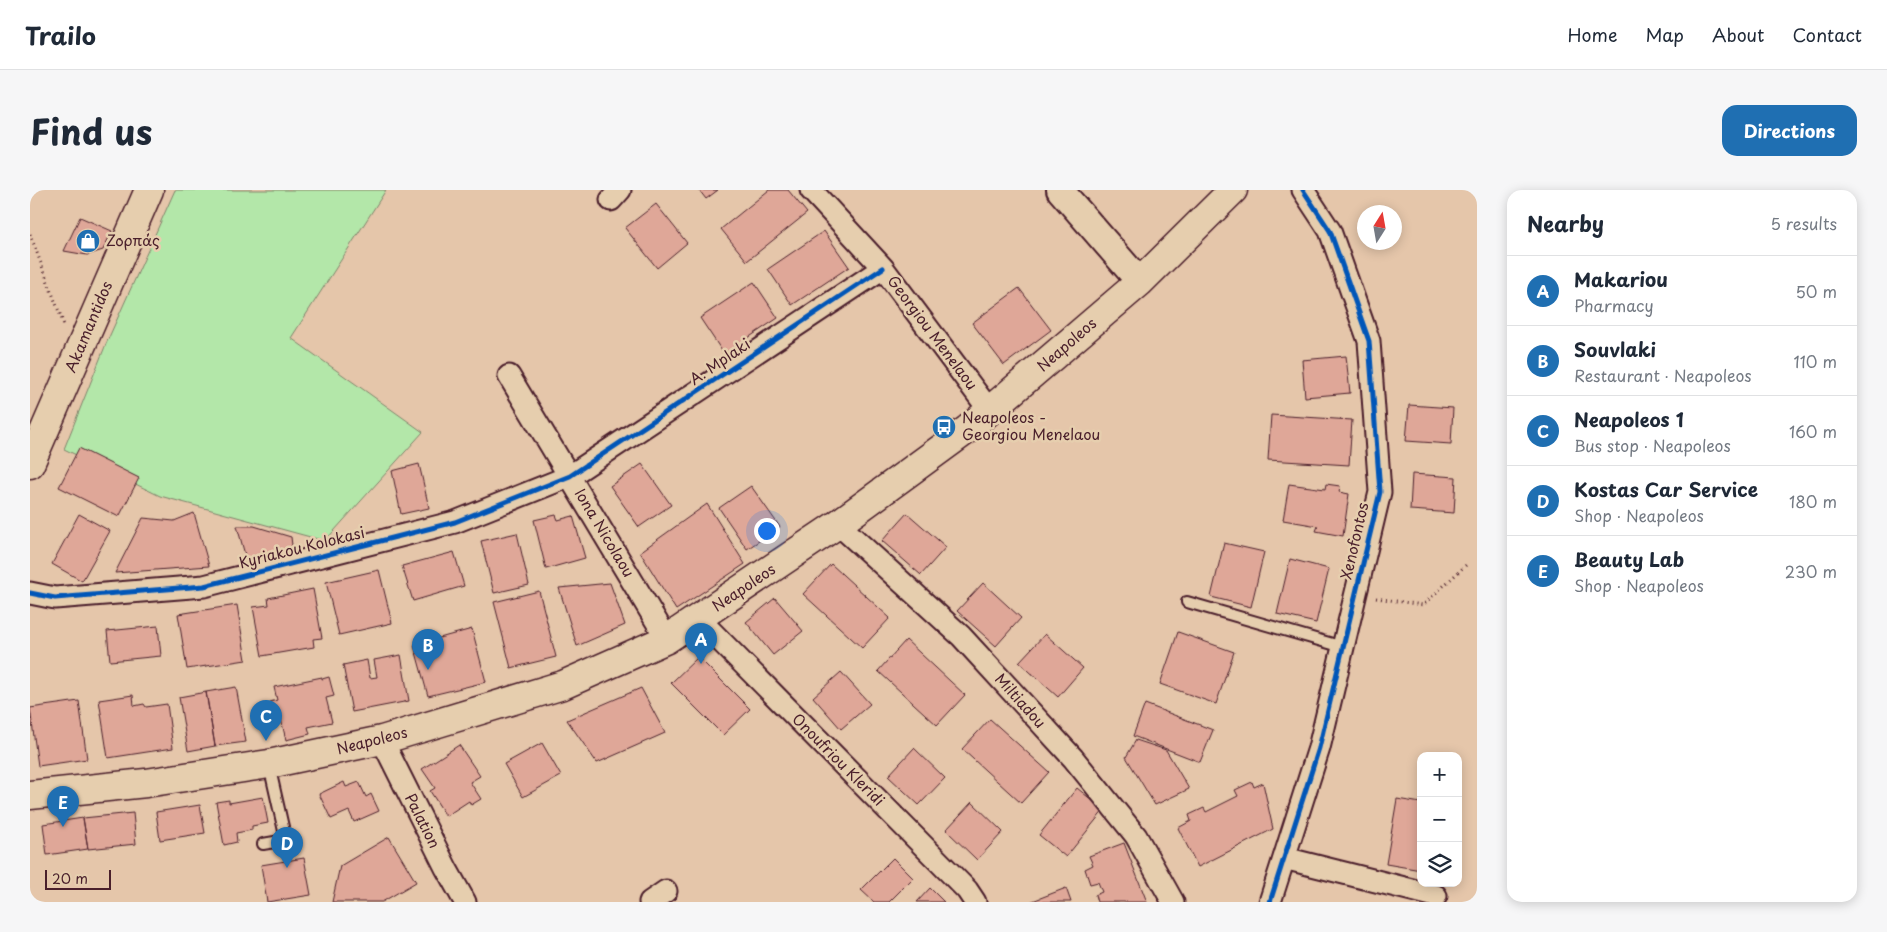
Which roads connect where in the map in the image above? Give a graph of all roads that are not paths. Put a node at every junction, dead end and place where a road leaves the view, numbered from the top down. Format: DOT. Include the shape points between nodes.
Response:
graph roads {
  1 [pos="149,190"];
  2 [pos="811,190"];
  3 [pos="1060,190"];
  4 [pos="1233,190"];
  5 [pos="1303,190"];
  6 [pos="883,268"];
  7 [pos="1140,282"];
  8 [pos="508,376"];
  9 [pos="990,411"];
  10 [pos="30,464"];
  11 [pos="570,476"];
  12 [pos="838,524"];
  13 [pos="30,593"];
  14 [pos="1187,602"];
  15 [pos="699,619"];
  16 [pos="667,639"];
  17 [pos="1343,647"];
  18 [pos="382,740"];
  19 [pos="269,764"];
  20 [pos="30,795"];
  21 [pos="263,844"];
  22 [pos="1284,858"];
  23 [pos="1436,896"];
  24 [pos="465,902"];
  25 [pos="975,902"];
  26 [pos="1173,902"];
  27 [pos="1270,902"];
  1 -- 10 [label="main road, Akamantidos"];
  2 -- 6 [label="street, Georgiou Menelaou"];
  3 -- 7 [label="street"];
  4 -- 7 [label="main road, Neapoleos"];
  5 -- 17 [label="street, Xenofontos" via="1330,231 1369,341 1380,492"];
  6 -- 9 [label="street, Georgiou Menelaou"];
  6 -- 11 [label="street, A. Mplaki"];
  7 -- 9 [label="main road, Neapoleos"];
  8 -- 11 [label="street, Iona Nicolaou"];
  9 -- 12 [label="main road, Neapoleos"];
  11 -- 13 [label="street, Kyriakou Kolokasi" via="455,522 204,586 55,598"];
  11 -- 16 [label="street, Iona Nicolaou"];
  12 -- 15 [label="main road, Neapoleos"];
  12 -- 26 [label="street, Miltiadou" via="961,636 1072,758 1136,836"];
  14 -- 17 [label="lane"];
  15 -- 16 [label="main road, Neapoleos"];
  15 -- 25 [label="street, Onoufriou Kleridi" via="967,890"];
  16 -- 18 [label="main road, Neapoleos" via="563,685"];
  17 -- 22 [label="street, Xenofontos" via="1319,748"];
  18 -- 19 [label="main road, Neapoleos"];
  18 -- 24 [label="street, Palation"];
  19 -- 20 [label="main road, Neapoleos" via="146,783"];
  19 -- 21 [label="lane" via="286,840"];
  22 -- 23 [label="street"];
  22 -- 27 [label="street, Xenofontos"];
}
